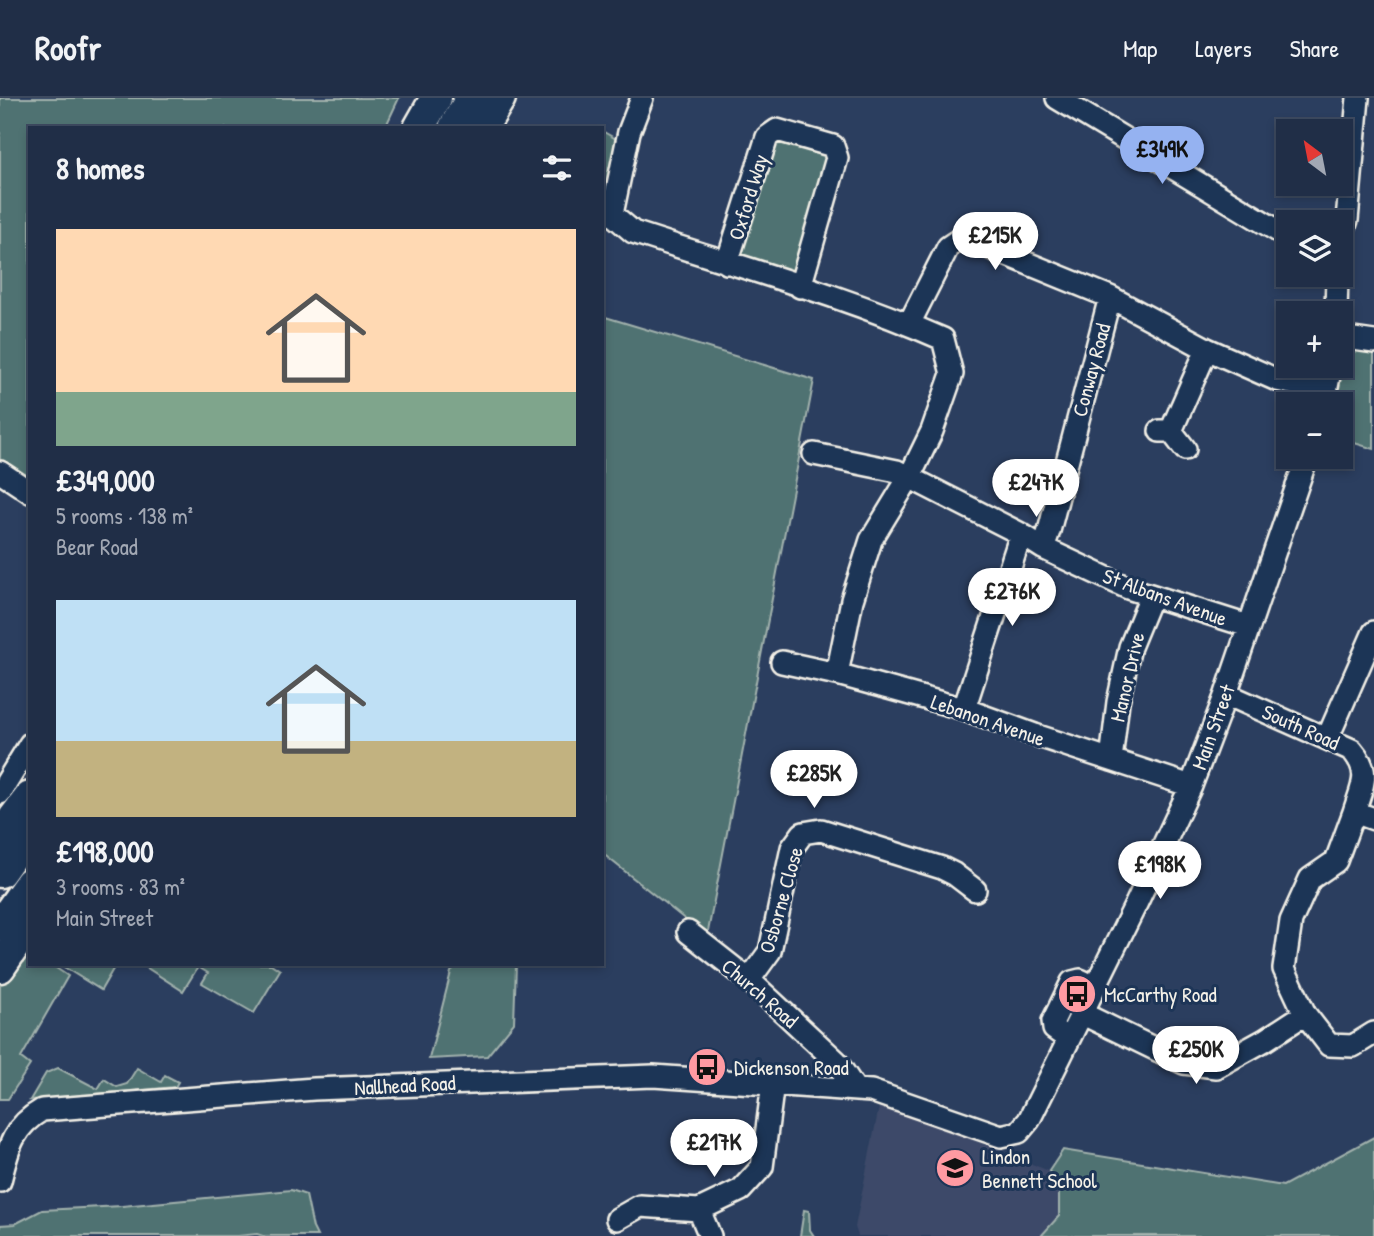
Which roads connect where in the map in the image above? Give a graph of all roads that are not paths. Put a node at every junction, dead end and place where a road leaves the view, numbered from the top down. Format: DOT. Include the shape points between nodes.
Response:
graph roads {
  1 [pos="414,98"];
  2 [pos="436,98"];
  3 [pos="471,98"];
  4 [pos="500,98"];
  5 [pos="642,98"];
  6 [pos="1057,98"];
  7 [pos="1358,98"];
  8 [pos="401,126"];
  9 [pos="420,126"];
  10 [pos="455,126"];
  11 [pos="483,126"];
  12 [pos="1348,210"];
  13 [pos="1276,230"];
  14 [pos="727,263"];
  15 [pos="800,287"];
  16 [pos="1110,297"];
  17 [pos="909,324"];
  18 [pos="1353,339"];
  19 [pos="1374,342"];
  20 [pos="1208,349"];
  21 [pos="1309,392"];
  22 [pos="1185,449"];
  23 [pos="814,454"];
  24 [pos="1303,469"];
  25 [pos="0,472"];
  26 [pos="909,476"];
  27 [pos="28,491"];
  28 [pos="1021,534"];
  29 [pos="1043,548"];
  30 [pos="1151,596"];
  31 [pos="1248,626"];
  32 [pos="1374,632"];
  33 [pos="782,663"];
  34 [pos="837,674"];
  35 [pos="1226,694"];
  36 [pos="964,709"];
  37 [pos="1328,737"];
  38 [pos="28,747"];
  39 [pos="1111,760"];
  40 [pos="1191,786"];
  41 [pos="0,793"];
  42 [pos="28,800"];
  43 [pos="1364,816"];
  44 [pos="28,833"];
  45 [pos="0,836"];
  46 [pos="0,872"];
  47 [pos="28,886"];
  48 [pos="975,890"];
  49 [pos="0,925"];
  50 [pos="28,926"];
  51 [pos="688,932"];
  52 [pos="0,967"];
  53 [pos="749,980"];
  54 [pos="1095,987"];
  55 [pos="1081,1013"];
  56 [pos="1305,1014"];
  57 [pos="1374,1033"];
  58 [pos="1068,1039"];
  59 [pos="773,1083"];
  60 [pos="855,1089"];
  61 [pos="0,1181"];
  62 [pos="699,1210"];
  63 [pos="617,1219"];
  64 [pos="710,1236"];
  1 -- 8 [label="highway"];
  2 -- 9 [label="highway"];
  3 -- 10 [label="highway"];
  4 -- 11 [label="highway"];
  5 -- 14 [label="street, Oxford Way" via="629,132 612,214 633,232"];
  6 -- 13 [label="street"];
  7 -- 12 [label="street"];
  14 -- 15 [label="street, Oxford Way"];
  14 -- 15 [label="street, Oxford Way" via="767,137 777,130 833,146 837,158"];
  15 -- 17 [label="street, Oxford Way"];
  16 -- 17 [label="street" via="963,237 948,247"];
  16 -- 20 [label="street, Conway Road"];
  16 -- 29 [label="street, Conway Road"];
  17 -- 26 [label="street, Oxford Way" via="943,339 952,374 932,431"];
  18 -- 19 [label="street"];
  20 -- 21 [label="street, Conway Road"];
  20 -- 22 [label="street" via="1165,431"];
  23 -- 26 [label="street, St Albans Avenue"];
  24 -- 31 [label="street, Main Street"];
  25 -- 27 [label="street"];
  26 -- 28 [label="street, St Albans Avenue"];
  26 -- 34 [label="street" via="871,540 852,600"];
  28 -- 29 [label="street, St Albans Avenue"];
  28 -- 36 [label="street"];
  29 -- 30 [label="street, St Albans Avenue"];
  30 -- 31 [label="street, St Albans Avenue"];
  30 -- 39 [label="street, Manor Drive" via="1129,647"];
  31 -- 35 [label="street, Main Street"];
  32 -- 37 [label="street"];
  33 -- 34 [label="street, Lebanon Avenue"];
  34 -- 36 [label="street, Lebanon Avenue"];
  35 -- 37 [label="street, South Road"];
  35 -- 40 [label="street, Main Street"];
  36 -- 39 [label="street, Lebanon Avenue"];
  37 -- 43 [label="street, South Road" via="1352,750 1361,761"];
  38 -- 41 [label="street"];
  39 -- 40 [label="street, Lebanon Avenue"];
  40 -- 54 [label="street, Main Street"];
  42 -- 45 [label="highway"];
  43 -- 56 [label="street, South Road" via="1336,861 1310,879 1292,921 1284,969"];
  44 -- 46 [label="highway"];
  47 -- 49 [label="highway"];
  48 -- 53 [label="street, Osborne Close" via="942,868 821,830 803,833 792,848 770,951"];
  50 -- 52 [label="highway"];
  51 -- 53 [label="street, Church Road"];
  53 -- 60 [label="street, Church Road" via="836,1061"];
  54 -- 55 [label="street, Main Street"];
  54 -- 58 [label="street" via="1080,980 1072,982 1053,1021 1054,1029"];
  55 -- 56 [label="street" via="1184,1063 1216,1067"];
  55 -- 58 [label="street, Main Street"];
  56 -- 57 [label="street, South Road" via="1329,1045 1353,1045"];
  58 -- 60 [label="street, Main Street" via="1030,1120 1009,1135"];
  59 -- 60 [label="street, Nallhead Road"];
  59 -- 61 [label="street, Nallhead Road" via="653,1076 500,1080 57,1107 42,1110 17,1130"];
  59 -- 62 [label="street" via="762,1167 741,1190"];
  62 -- 63 [label="street" via="640,1206"];
  62 -- 64 [label="street"];
}
